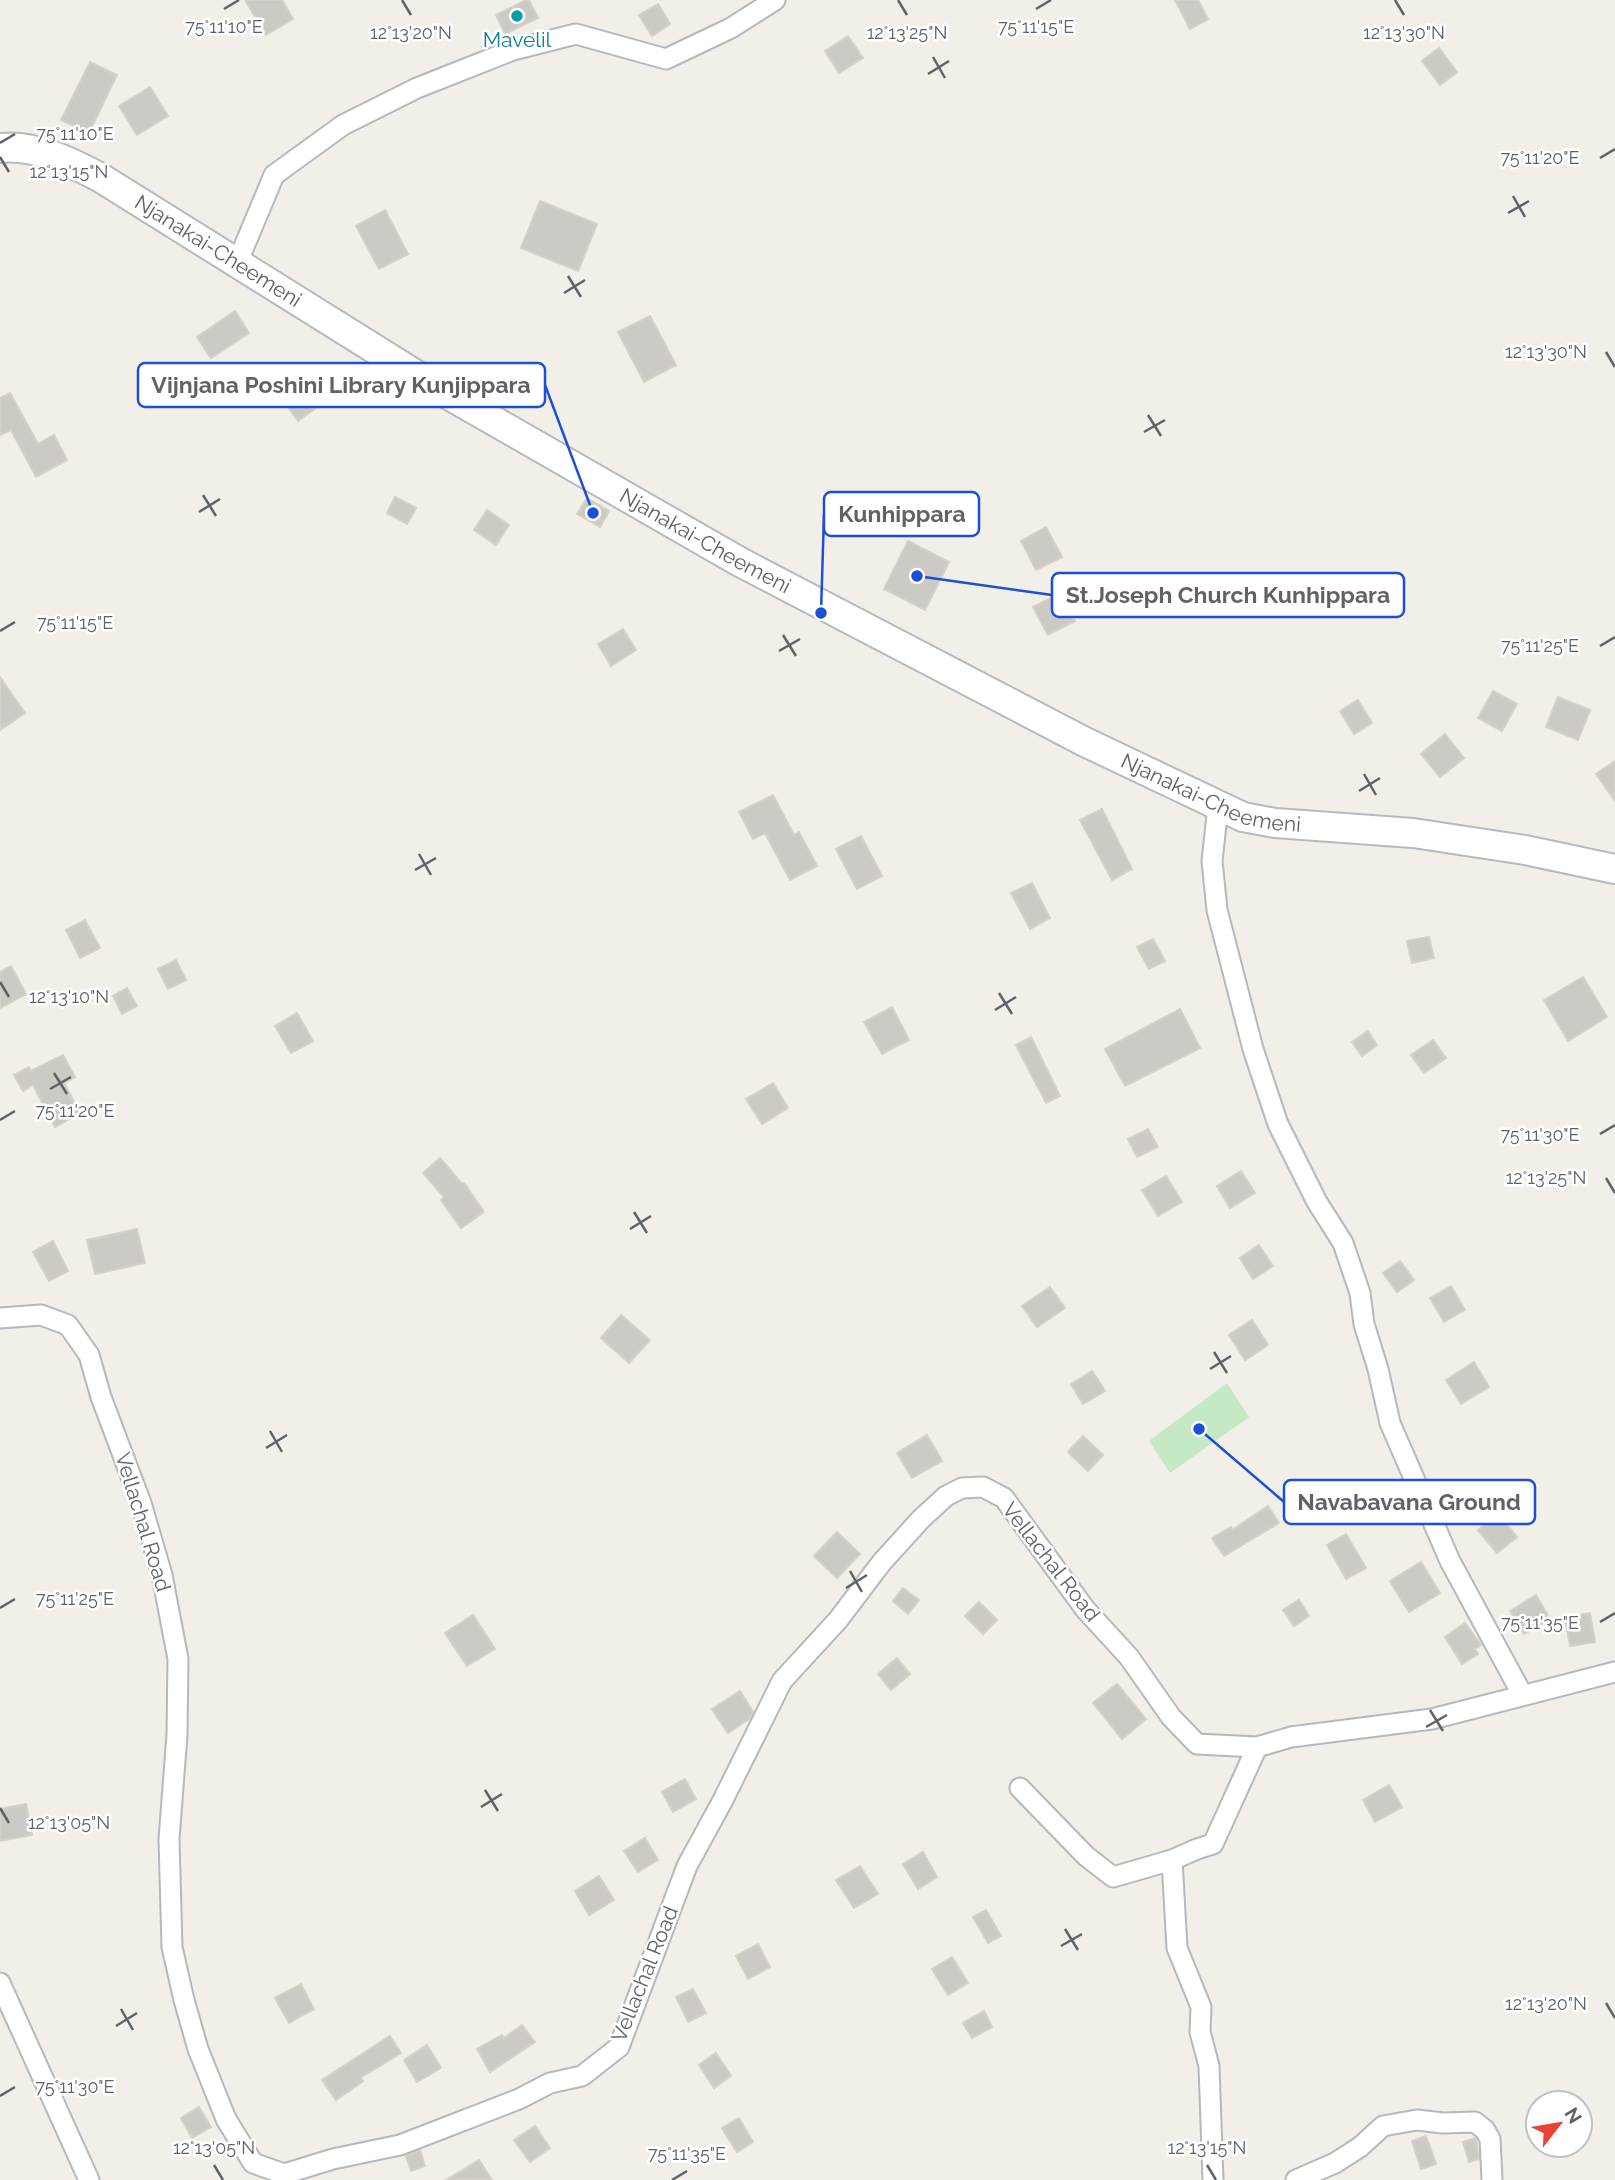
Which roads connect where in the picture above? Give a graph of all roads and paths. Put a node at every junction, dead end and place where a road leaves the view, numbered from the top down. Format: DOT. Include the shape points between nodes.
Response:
graph roads {
  1 [pos="775,0"];
  2 [pos="0,148"];
  3 [pos="238,261"];
  4 [pos="1218,806"];
  5 [pos="1615,869"];
  6 [pos="0,1318"];
  7 [pos="1615,1672"];
  8 [pos="1522,1694"];
  9 [pos="1257,1747"];
  10 [pos="1020,1788"];
  11 [pos="1172,1860"];
  12 [pos="0,1983"];
  13 [pos="89,2180"];
  14 [pos="1213,2180"];
  15 [pos="1296,2180"];
  16 [pos="1492,2180"];
  1 -- 3 [label="street" via="731,28 666,59 576,34 513,50 417,88 343,125 274,175"];
  2 -- 3 [label="main road, Njanakai-Cheemeni" via="15,146 70,161"];
  3 -- 4 [label="main road, Njanakai-Cheemeni" via="442,391 740,562 1072,736"];
  4 -- 5 [label="main road, Njanakai-Cheemeni" via="1242,817 1275,823 1413,833"];
  4 -- 8 [label="street" via="1212,861 1217,909 1253,1049 1278,1124 1343,1243 1360,1293 1390,1423 1450,1562"];
  6 -- 9 [label="street, Vellachal Road" via="41,1315 68,1325 89,1355 141,1503 162,1575 177,1659 169,1839 172,1947 198,2049 226,2119 253,2164 284,2174 400,2144 550,2083 582,2076 619,2047 687,1866 782,1681 920,1519 962,1488 983,1487 1004,1499 1085,1609 1197,1744"];
  7 -- 8 [label="street, Vellachal Road"];
  8 -- 9 [label="street, Vellachal Road" via="1432,1719 1291,1737"];
  9 -- 11 [label="street" via="1213,1844"];
  10 -- 11 [label="street" via="1113,1877"];
  11 -- 14 [label="street" via="1177,1948 1201,2007 1200,2032 1209,2066"];
  12 -- 13 [label="street"];
  15 -- 16 [label="street" via="1335,2163 1383,2126 1417,2120 1475,2122 1490,2139"];
}
